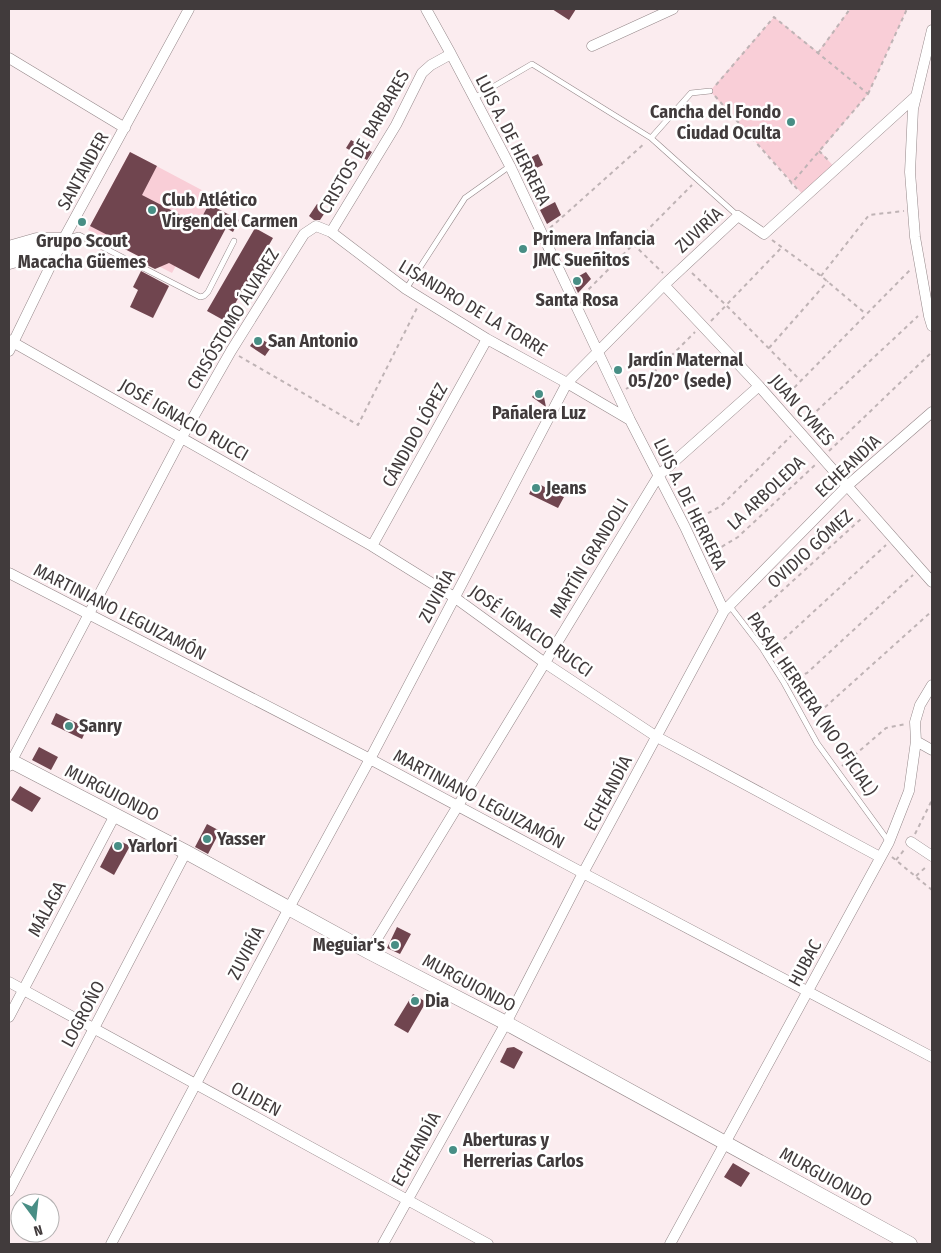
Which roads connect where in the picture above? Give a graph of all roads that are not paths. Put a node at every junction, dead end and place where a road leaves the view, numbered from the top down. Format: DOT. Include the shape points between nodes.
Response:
graph roads {
  1 [pos="189,9"];
  2 [pos="426,9"];
  3 [pos="673,9"];
  4 [pos="932,30"];
  5 [pos="592,46"];
  6 [pos="451,54"];
  7 [pos="9,58"];
  8 [pos="710,91"];
  9 [pos="916,96"];
  10 [pos="474,98"];
  11 [pos="125,128"];
  12 [pos="651,138"];
  13 [pos="510,166"];
  14 [pos="738,216"];
  15 [pos="331,232"];
  16 [pos="63,240"];
  17 [pos="234,241"];
  18 [pos="9,248"];
  19 [pos="9,262"];
  20 [pos="667,282"];
  21 [pos="406,289"];
  22 [pos="932,326"];
  23 [pos="487,339"];
  24 [pos="10,345"];
  25 [pos="599,351"];
  26 [pos="567,383"];
  27 [pos="759,386"];
  28 [pos="932,412"];
  29 [pos="630,420"];
  30 [pos="182,437"];
  31 [pos="659,475"];
  32 [pos="847,486"];
  33 [pos="372,546"];
  34 [pos="9,573"];
  35 [pos="932,582"];
  36 [pos="454,597"];
  37 [pos="726,608"];
  38 [pos="89,614"];
  39 [pos="545,663"];
  40 [pos="932,685"];
  41 [pos="657,736"];
  42 [pos="916,741"];
  43 [pos="932,750"];
  44 [pos="370,759"];
  45 [pos="10,763"];
  46 [pos="458,805"];
  47 [pos="115,815"];
  48 [pos="911,842"];
  49 [pos="884,850"];
  50 [pos="186,852"];
  51 [pos="932,856"];
  52 [pos="583,873"];
  53 [pos="289,908"];
  54 [pos="369,952"];
  55 [pos="9,982"];
  56 [pos="23,990"];
  57 [pos="808,991"];
  58 [pos="9,1018"];
  59 [pos="506,1023"];
  60 [pos="93,1030"];
  61 [pos="932,1057"];
  62 [pos="196,1085"];
  63 [pos="725,1143"];
  64 [pos="9,1191"];
  65 [pos="407,1200"];
  66 [pos="111,1244"];
  67 [pos="384,1244"];
  68 [pos="488,1244"];
  69 [pos="670,1244"];
  70 [pos="910,1244"];
  1 -- 11 [label="street, SANTANDER"];
  2 -- 6 [label="street, LUIS A. DE HERRERA"];
  3 -- 5 [label="street"];
  4 -- 9 [label="street"];
  6 -- 10 [label="street, LUIS A. DE HERRERA"];
  6 -- 15 [label="street, CRISTOS DE BARBARES" via="422,73 396,125"];
  7 -- 11 [label="street"];
  8 -- 12 [label="lane" via="691,93"];
  9 -- 14 [label="street, ZUVIRÍA" via="764,234"];
  9 -- 22 [label="street" via="910,172 915,237"];
  10 -- 12 [label="lane" via="532,64"];
  10 -- 13 [label="street, LUIS A. DE HERRERA"];
  11 -- 16 [label="street, SANTANDER"];
  12 -- 14 [label="lane"];
  13 -- 21 [label="lane" via="465,198"];
  13 -- 25 [label="street, LUIS A. DE HERRERA"];
  14 -- 20 [label="street, ZUVIRÍA"];
  15 -- 21 [label="street, LISANDRO DE LA TORRE"];
  15 -- 30 [label="street, CRISÓSTOMO ÁLVAREZ" via="316,226 304,234"];
  16 -- 17 [label="lane" via="79,235 200,297 208,292"];
  16 -- 18 [label="street" via="37,240"];
  16 -- 19 [label="street" via="40,253"];
  16 -- 24 [label="street, SANTANDER"];
  20 -- 25 [label="street, ZUVIRÍA"];
  20 -- 27 [label="street, JUAN CYMES"];
  21 -- 23 [label="street, LISANDRO DE LA TORRE"];
  23 -- 26 [label="street, LISANDRO DE LA TORRE"];
  23 -- 33 [label="street, CÁNDIDO LÓPEZ"];
  24 -- 30 [label="street, JOSÉ IGNACIO RUCCI"];
  25 -- 26 [label="street, ZUVIRÍA"];
  25 -- 29 [label="street, LUIS A. DE HERRERA"];
  26 -- 29 [label="street, LISANDRO DE LA TORRE"];
  26 -- 36 [label="street, ZUVIRÍA"];
  27 -- 31 [label="street, MARTÍN GRANDOLI"];
  27 -- 32 [label="street, JUAN CYMES"];
  28 -- 32 [label="street, ECHEANDÍA"];
  29 -- 31 [label="street, LUIS A. DE HERRERA"];
  30 -- 33 [label="street, JOSÉ IGNACIO RUCCI"];
  30 -- 38 [label="street, CRISÓSTOMO ÁLVAREZ"];
  31 -- 37 [label="street, LUIS A. DE HERRERA"];
  31 -- 39 [label="street, MARTÍN GRANDOLI"];
  32 -- 35 [label="street, JUAN CYMES"];
  32 -- 37 [label="street, ECHEANDÍA"];
  33 -- 36 [label="street, JOSÉ IGNACIO RUCCI"];
  34 -- 38 [label="street, MARTINIANO LEGUIZAMÓN"];
  36 -- 39 [label="street, JOSÉ IGNACIO RUCCI"];
  36 -- 44 [label="street, ZUVIRÍA"];
  37 -- 41 [label="street, ECHEANDÍA"];
  37 -- 49 [label="lane, PASAJE HERRERA (NO OFICIAL)" via="744,625 766,655"];
  38 -- 44 [label="street, MARTINIANO LEGUIZAMÓN"];
  38 -- 45 [label="street, CRISÓSTOMO ÁLVAREZ"];
  39 -- 41 [label="street, JOSÉ IGNACIO RUCCI"];
  39 -- 46 [label="street, MARTÍN GRANDOLI"];
  40 -- 42 [label="street, HUBAC" via="920,705 915,722"];
  41 -- 49 [label="street, JOSÉ IGNACIO RUCCI"];
  41 -- 52 [label="street, ECHEANDÍA"];
  42 -- 43 [label="street"];
  42 -- 49 [label="street, HUBAC" via="909,791"];
  44 -- 46 [label="street, MARTINIANO LEGUIZAMÓN"];
  44 -- 53 [label="street, ZUVIRÍA"];
  45 -- 47 [label="street, MURGUIONDO"];
  46 -- 52 [label="street, MARTINIANO LEGUIZAMÓN"];
  46 -- 54 [label="street, MARTÍN GRANDOLI"];
  47 -- 50 [label="street, MURGUIONDO"];
  47 -- 56 [label="street, MÁLAGA"];
  48 -- 51 [label="street"];
  49 -- 57 [label="street, HUBAC"];
  50 -- 53 [label="street, MURGUIONDO"];
  50 -- 60 [label="street, LOGROÑO"];
  52 -- 57 [label="street, MARTINIANO LEGUIZAMÓN"];
  52 -- 59 [label="street, ECHEANDÍA"];
  53 -- 54 [label="street, MURGUIONDO"];
  53 -- 62 [label="street, ZUVIRÍA"];
  54 -- 59 [label="street, MURGUIONDO"];
  55 -- 56 [label="street, OLIDEN"];
  56 -- 58 [label="street, MÁLAGA"];
  56 -- 60 [label="street, OLIDEN"];
  57 -- 61 [label="street, MARTINIANO LEGUIZAMÓN"];
  57 -- 63 [label="street, HUBAC"];
  59 -- 63 [label="street, MURGUIONDO"];
  59 -- 65 [label="street, ECHEANDÍA"];
  60 -- 62 [label="street, OLIDEN"];
  60 -- 64 [label="street, LOGROÑO"];
  62 -- 65 [label="street, OLIDEN"];
  62 -- 66 [label="street, ZUVIRÍA"];
  63 -- 69 [label="street, HUBAC"];
  63 -- 70 [label="street, MURGUIONDO"];
  65 -- 67 [label="street, ECHEANDÍA"];
  65 -- 68 [label="street, OLIDEN"];
}
